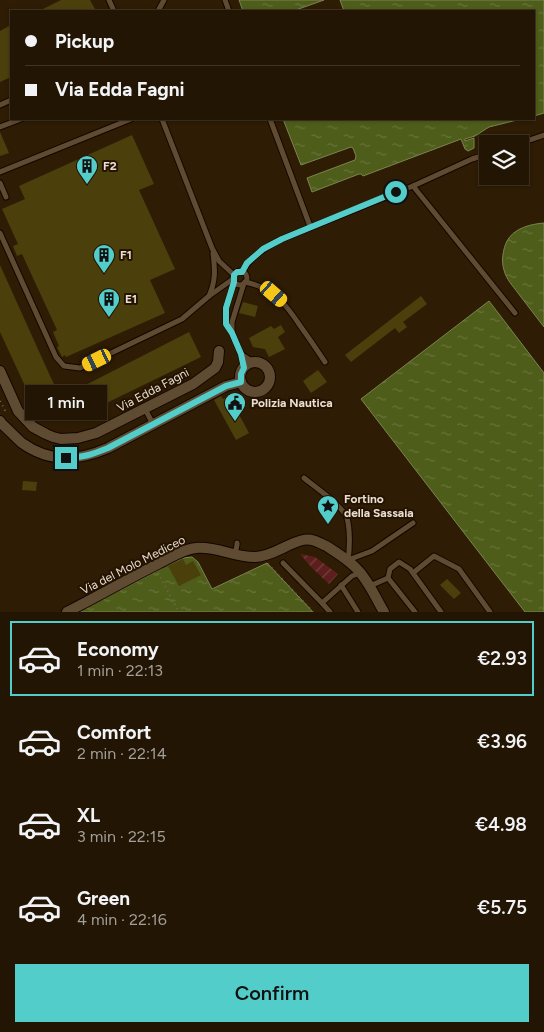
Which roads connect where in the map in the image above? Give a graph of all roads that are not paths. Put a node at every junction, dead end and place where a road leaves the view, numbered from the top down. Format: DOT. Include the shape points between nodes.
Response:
graph roads {
  1 [pos="18,120"];
  2 [pos="129,120"];
  3 [pos="162,120"];
  4 [pos="270,120"];
  5 [pos="0,127"];
  6 [pos="544,135"];
  7 [pos="529,140"];
  8 [pos="479,157"];
  9 [pos="0,172"];
  10 [pos="0,183"];
  11 [pos="413,186"];
  12 [pos="6,197"];
  13 [pos="310,226"];
  14 [pos="0,232"];
  15 [pos="212,248"];
  16 [pos="242,272"];
  17 [pos="233,279"];
  18 [pos="245,282"];
  19 [pos="209,296"];
  20 [pos="515,313"];
  21 [pos="232,333"];
  22 [pos="218,351"];
  23 [pos="241,354"];
  24 [pos="325,362"];
  25 [pos="248,365"];
  26 [pos="0,371"];
  27 [pos="241,382"];
  28 [pos="145,409"];
  29 [pos="0,421"];
  30 [pos="153,425"];
  31 [pos="304,478"];
  32 [pos="413,523"];
  33 [pos="237,543"];
  34 [pos="235,554"];
  35 [pos="348,560"];
  36 [pos="283,563"];
  37 [pos="360,572"];
  38 [pos="413,573"];
  39 [pos="388,578"];
  40 [pos="342,585"];
  41 [pos="370,586"];
  42 [pos="322,603"];
  43 [pos="68,612"];
  44 [pos="330,612"];
  45 [pos="358,612"];
  46 [pos="384,612"];
  47 [pos="415,612"];
  48 [pos="441,612"];
  49 [pos="490,612"];
  1 -- 5 [label="lane"];
  2 -- 9 [label="lane"];
  3 -- 15 [label="lane"];
  4 -- 13 [label="lane"];
  6 -- 7 [label="lane"];
  8 -- 11 [label="lane"];
  10 -- 12 [label="lane"];
  11 -- 13 [label="lane"];
  11 -- 20 [label="lane"];
  13 -- 16 [label="lane" via="263,249"];
  14 -- 19 [label="lane" via="56,357 64,366 80,368 182,319"];
  15 -- 17 [label="lane"];
  15 -- 19 [label="lane" via="216,273"];
  16 -- 17 [label="lane" via="237,272"];
  16 -- 18 [label="lane" via="246,275"];
  17 -- 18 [label="lane" via="240,285"];
  17 -- 19 [label="lane"];
  17 -- 21 [label="lane" via="226,308 226,324"];
  18 -- 21 [label="lane" via="232,322"];
  18 -- 24 [label="lane" via="259,285 286,304"];
  21 -- 23 [label="lane"];
  22 -- 28 [label="street, Via Edda Fagni" via="218,362 210,373"];
  23 -- 25 [label="lane"];
  23 -- 25 [label="lane"];
  25 -- 27 [label="street" via="241,374"];
  25 -- 27 [label="street" via="260,363 266,366 269,383 255,392"];
  26 -- 28 [label="street, Via Edda Fagni" via="22,416 33,427 53,437 68,439 96,433"];
  27 -- 30 [label="street" via="226,386"];
  28 -- 30 [label="lane"];
  29 -- 30 [label="street" via="30,448 66,458 92,455"];
  31 -- 35 [label="lane" via="347,517"];
  32 -- 35 [label="lane" via="372,551"];
  33 -- 34 [label="lane"];
  34 -- 35 [label="street, Via del Molo Mediceo" via="268,555 293,543 310,540"];
  34 -- 43 [label="street, Via del Molo Mediceo" via="204,547 184,550"];
  35 -- 37 [label="street, Via del Molo Mediceo"];
  36 -- 42 [label="lane"];
  37 -- 40 [label="lane"];
  37 -- 41 [label="street, Via del Molo Mediceo"];
  38 -- 39 [label="lane" via="399,562 390,569"];
  38 -- 48 [label="lane"];
  38 -- 49 [label="lane" via="434,556 458,569"];
  39 -- 41 [label="lane"];
  39 -- 47 [label="lane"];
  40 -- 42 [label="lane"];
  40 -- 45 [label="lane"];
  41 -- 46 [label="street, Via del Molo Mediceo"];
  42 -- 44 [label="lane"];
}
